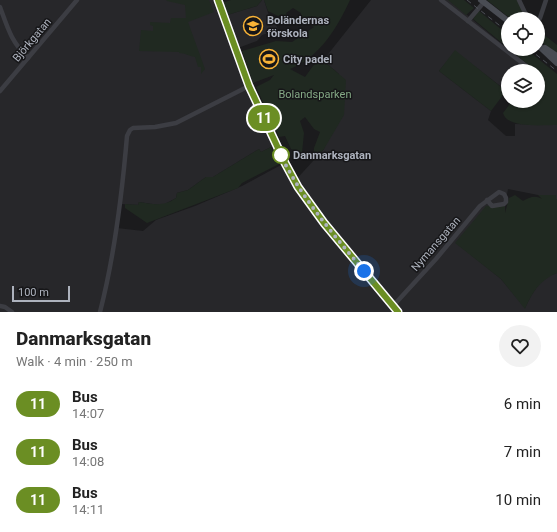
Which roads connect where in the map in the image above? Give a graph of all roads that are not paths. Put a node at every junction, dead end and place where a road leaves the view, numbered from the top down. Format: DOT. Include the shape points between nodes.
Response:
graph roads {
  1 [pos="77,0"];
  2 [pos="218,0"];
  3 [pos="441,0"];
  4 [pos="519,0"];
  5 [pos="546,0"];
  6 [pos="482,1"];
  7 [pos="0,7"];
  8 [pos="525,12"];
  9 [pos="542,12"];
  10 [pos="501,16"];
  11 [pos="468,21"];
  12 [pos="545,48"];
  13 [pos="545,51"];
  14 [pos="557,56"];
  15 [pos="28,58"];
  16 [pos="557,63"];
  17 [pos="524,64"];
  18 [pos="249,86"];
  19 [pos="0,91"];
  20 [pos="487,200"];
  21 [pos="0,306"];
  22 [pos="393,306"];
  23 [pos="12,312"];
  24 [pos="100,312"];
  25 [pos="398,312"];
  1 -- 15 [label="street, Björkgatan"];
  2 -- 18 [label="street"];
  3 -- 11 [label="street"];
  4 -- 8 [label="street"];
  5 -- 9 [label="street"];
  6 -- 10 [label="main road"];
  6 -- 11 [label="street"];
  7 -- 15 [label="street" via="13,40"];
  11 -- 17 [label="street"];
  12 -- 14 [label="main road"];
  13 -- 16 [label="main road"];
  15 -- 19 [label="street, Björkgatan"];
  18 -- 22 [label="street" via="298,187 324,223"];
  18 -- 24 [label="street" via="176,123 130,130 127,136 113,257"];
  20 -- 20 [label="street, Nymansgatan" via="499,192 506,198 504,204 492,206"];
  20 -- 22 [label="street, Nymansgatan"];
  21 -- 23 [label="street"];
  22 -- 25 [label="street"];
}
